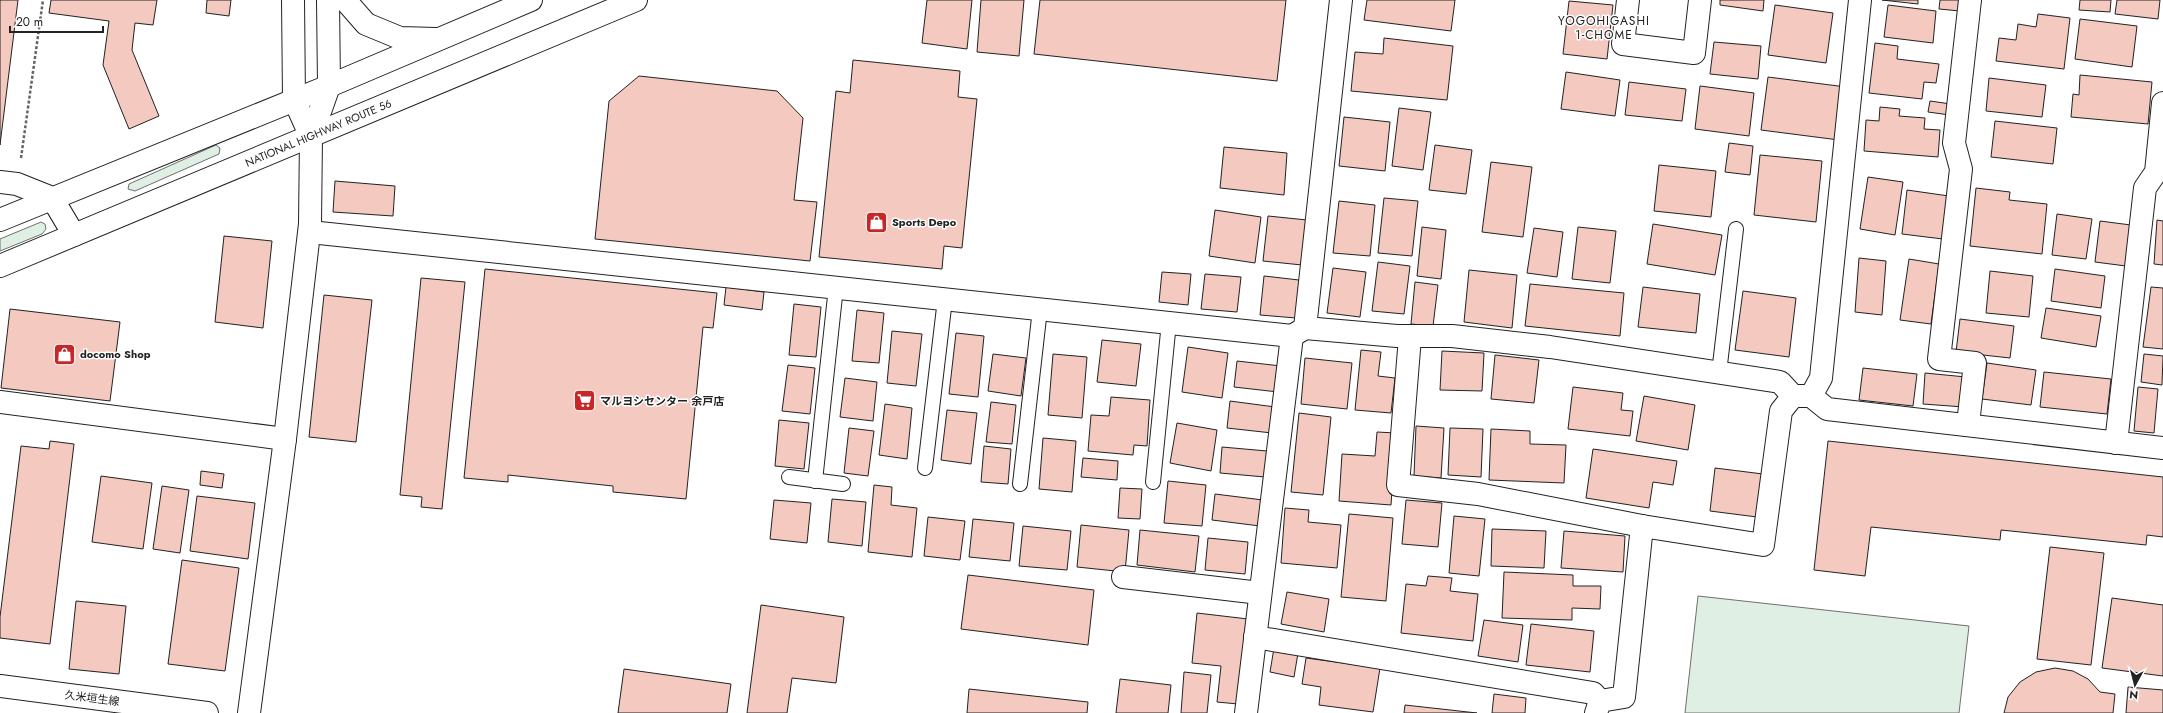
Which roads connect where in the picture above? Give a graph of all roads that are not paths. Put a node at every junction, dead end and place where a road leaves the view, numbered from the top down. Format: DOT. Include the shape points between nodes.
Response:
graph roads {
  1 [pos="293,0"];
  2 [pos="328,0"];
  3 [pos="345,0"];
  4 [pos="531,0"];
  5 [pos="636,0"];
  6 [pos="1341,0"];
  7 [pos="1628,0"];
  8 [pos="1700,0"];
  9 [pos="1860,0"];
  10 [pos="1970,0"];
  11 [pos="436,40"];
  12 [pos="329,86"];
  13 [pos="294,99"];
  14 [pos="2163,103"];
  15 [pos="311,137"];
  16 [pos="9,183"];
  17 [pos="52,198"];
  18 [pos="0,220"];
  19 [pos="1736,229"];
  20 [pos="310,232"];
  21 [pos="74,235"];
  22 [pos="0,266"];
  23 [pos="836,287"];
  24 [pos="945,299"];
  25 [pos="1040,309"];
  26 [pos="1169,322"];
  27 [pos="1298,332"];
  28 [pos="1410,336"];
  29 [pos="1720,373"];
  30 [pos="1802,396"];
  31 [pos="0,402"];
  32 [pos="1968,424"];
  33 [pos="285,439"];
  34 [pos="2162,441"];
  35 [pos="2116,442"];
  36 [pos="925,468"];
  37 [pos="790,477"];
  38 [pos="815,480"];
  39 [pos="1152,482"];
  40 [pos="844,484"];
  41 [pos="1020,484"];
  42 [pos="1642,526"];
  43 [pos="1123,577"];
  44 [pos="1260,593"];
  45 [pos="1255,637"];
  46 [pos="0,686"];
  47 [pos="1598,707"];
  48 [pos="149,709"];
  49 [pos="207,713"];
  50 [pos="249,713"];
  51 [pos="1246,713"];
  1 -- 13 [label="main road"];
  2 -- 12 [label="main road"];
  3 -- 11 [label="main road" via="366,24 400,38"];
  4 -- 11 [label="main road"];
  5 -- 15 [label="main road, NATIONAL HIGHWAY ROUTE 56"];
  6 -- 27 [label="main road"];
  7 -- 8 [label="main road" via="1623,44 1694,53"];
  9 -- 30 [label="main road" via="1821,378"];
  10 -- 32 [label="main road" via="1954,143 1961,169 1939,359 1975,363"];
  11 -- 12 [label="main road"];
  12 -- 13 [label="main road"];
  12 -- 15 [label="main road"];
  13 -- 15 [label="main road"];
  13 -- 17 [label="main road"];
  14 -- 35 [label="main road" via="2156,172 2145,188"];
  15 -- 20 [label="main road"];
  15 -- 21 [label="main road, NATIONAL HIGHWAY ROUTE 56"];
  16 -- 17 [label="main road"];
  17 -- 18 [label="main road"];
  17 -- 21 [label="main road"];
  19 -- 29 [label="lane"];
  20 -- 23 [label="main road"];
  20 -- 33 [label="main road"];
  21 -- 22 [label="main road, NATIONAL HIGHWAY ROUTE 56"];
  23 -- 24 [label="main road"];
  23 -- 38 [label="lane"];
  24 -- 25 [label="main road"];
  24 -- 36 [label="lane"];
  25 -- 26 [label="main road"];
  25 -- 41 [label="lane"];
  26 -- 27 [label="main road"];
  26 -- 39 [label="lane"];
  27 -- 28 [label="main road"];
  27 -- 44 [label="main road"];
  28 -- 29 [label="main road" via="1452,336 1550,347"];
  28 -- 42 [label="main road" via="1398,485 1478,494"];
  29 -- 30 [label="main road" via="1780,382"];
  30 -- 32 [label="main road" via="1827,409"];
  30 -- 42 [label="main road" via="1781,411 1763,545"];
  31 -- 33 [label="main road"];
  32 -- 35 [label="main road"];
  33 -- 50 [label="main road"];
  34 -- 35 [label="main road"];
  37 -- 38 [label="lane"];
  38 -- 40 [label="lane"];
  42 -- 47 [label="main road" via="1624,697"];
  43 -- 44 [label="main road"];
  44 -- 45 [label="main road"];
  45 -- 47 [label="main road" via="1593,693"];
  45 -- 51 [label="main road"];
  46 -- 48 [label="main road, 久米垣生線"];
  48 -- 49 [label="main road, 久米垣生線"];
}
